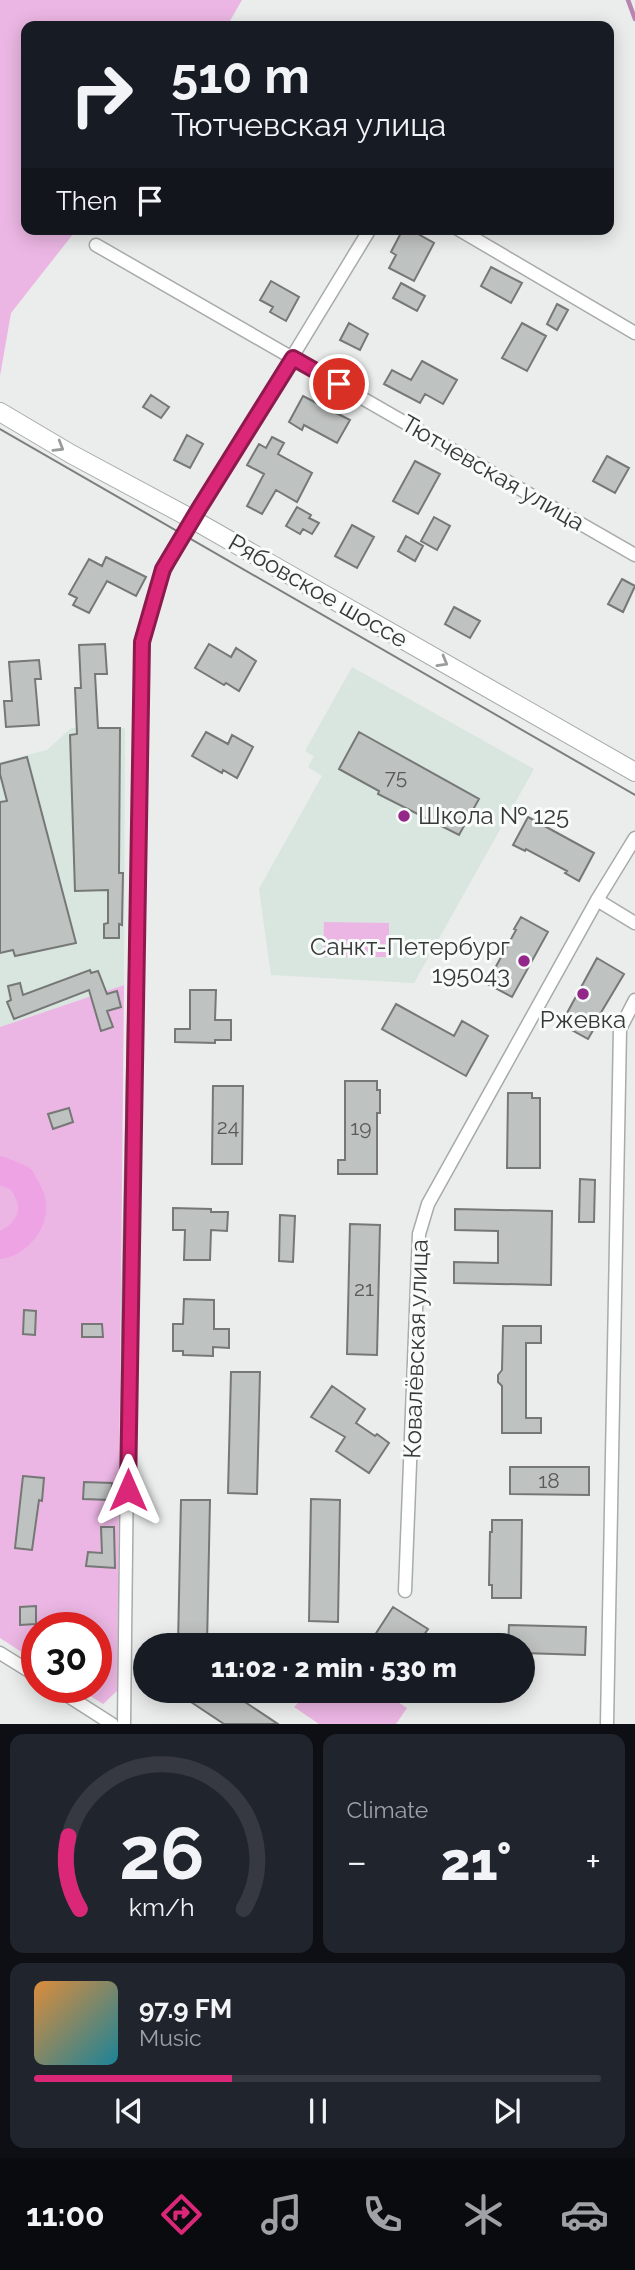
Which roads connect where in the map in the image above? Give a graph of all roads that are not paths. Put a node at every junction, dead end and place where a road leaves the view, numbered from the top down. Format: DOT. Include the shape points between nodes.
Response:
graph roads {
  1 [pos="366,235"];
  2 [pos="468,235"];
  3 [pos="96,245"];
  4 [pos="635,333"];
  5 [pos="293,358"];
  6 [pos="0,412"];
  7 [pos="192,519"];
  8 [pos="635,555"];
  9 [pos="635,772"];
  10 [pos="635,838"];
  11 [pos="597,901"];
  12 [pos="635,923"];
  13 [pos="635,1000"];
  14 [pos="405,1591"];
  15 [pos="0,1653"];
  16 [pos="21,1666"];
  17 [pos="79,1703"];
  18 [pos="110,1723"];
  19 [pos="124,1724"];
  20 [pos="607,1724"];
  1 -- 5 [label="street"];
  2 -- 4 [label="street"];
  3 -- 5 [label="street, Тютчевская улица"];
  5 -- 7 [label="street"];
  5 -- 8 [label="street, Тютчевская улица"];
  6 -- 7 [label="main road, Рябовское шоссе, one-way"];
  7 -- 9 [label="main road, Рябовское шоссе, one-way"];
  7 -- 19 [label="street" via="163,569 142,642"];
  10 -- 11 [label="street, Ковалёвская улица"];
  11 -- 12 [label="street"];
  11 -- 14 [label="street, Ковалёвская улица" via="428,1204 419,1234"];
  13 -- 20 [label="street" via="620,1029"];
  15 -- 16 [label="street"];
  17 -- 18 [label="street"];
}
